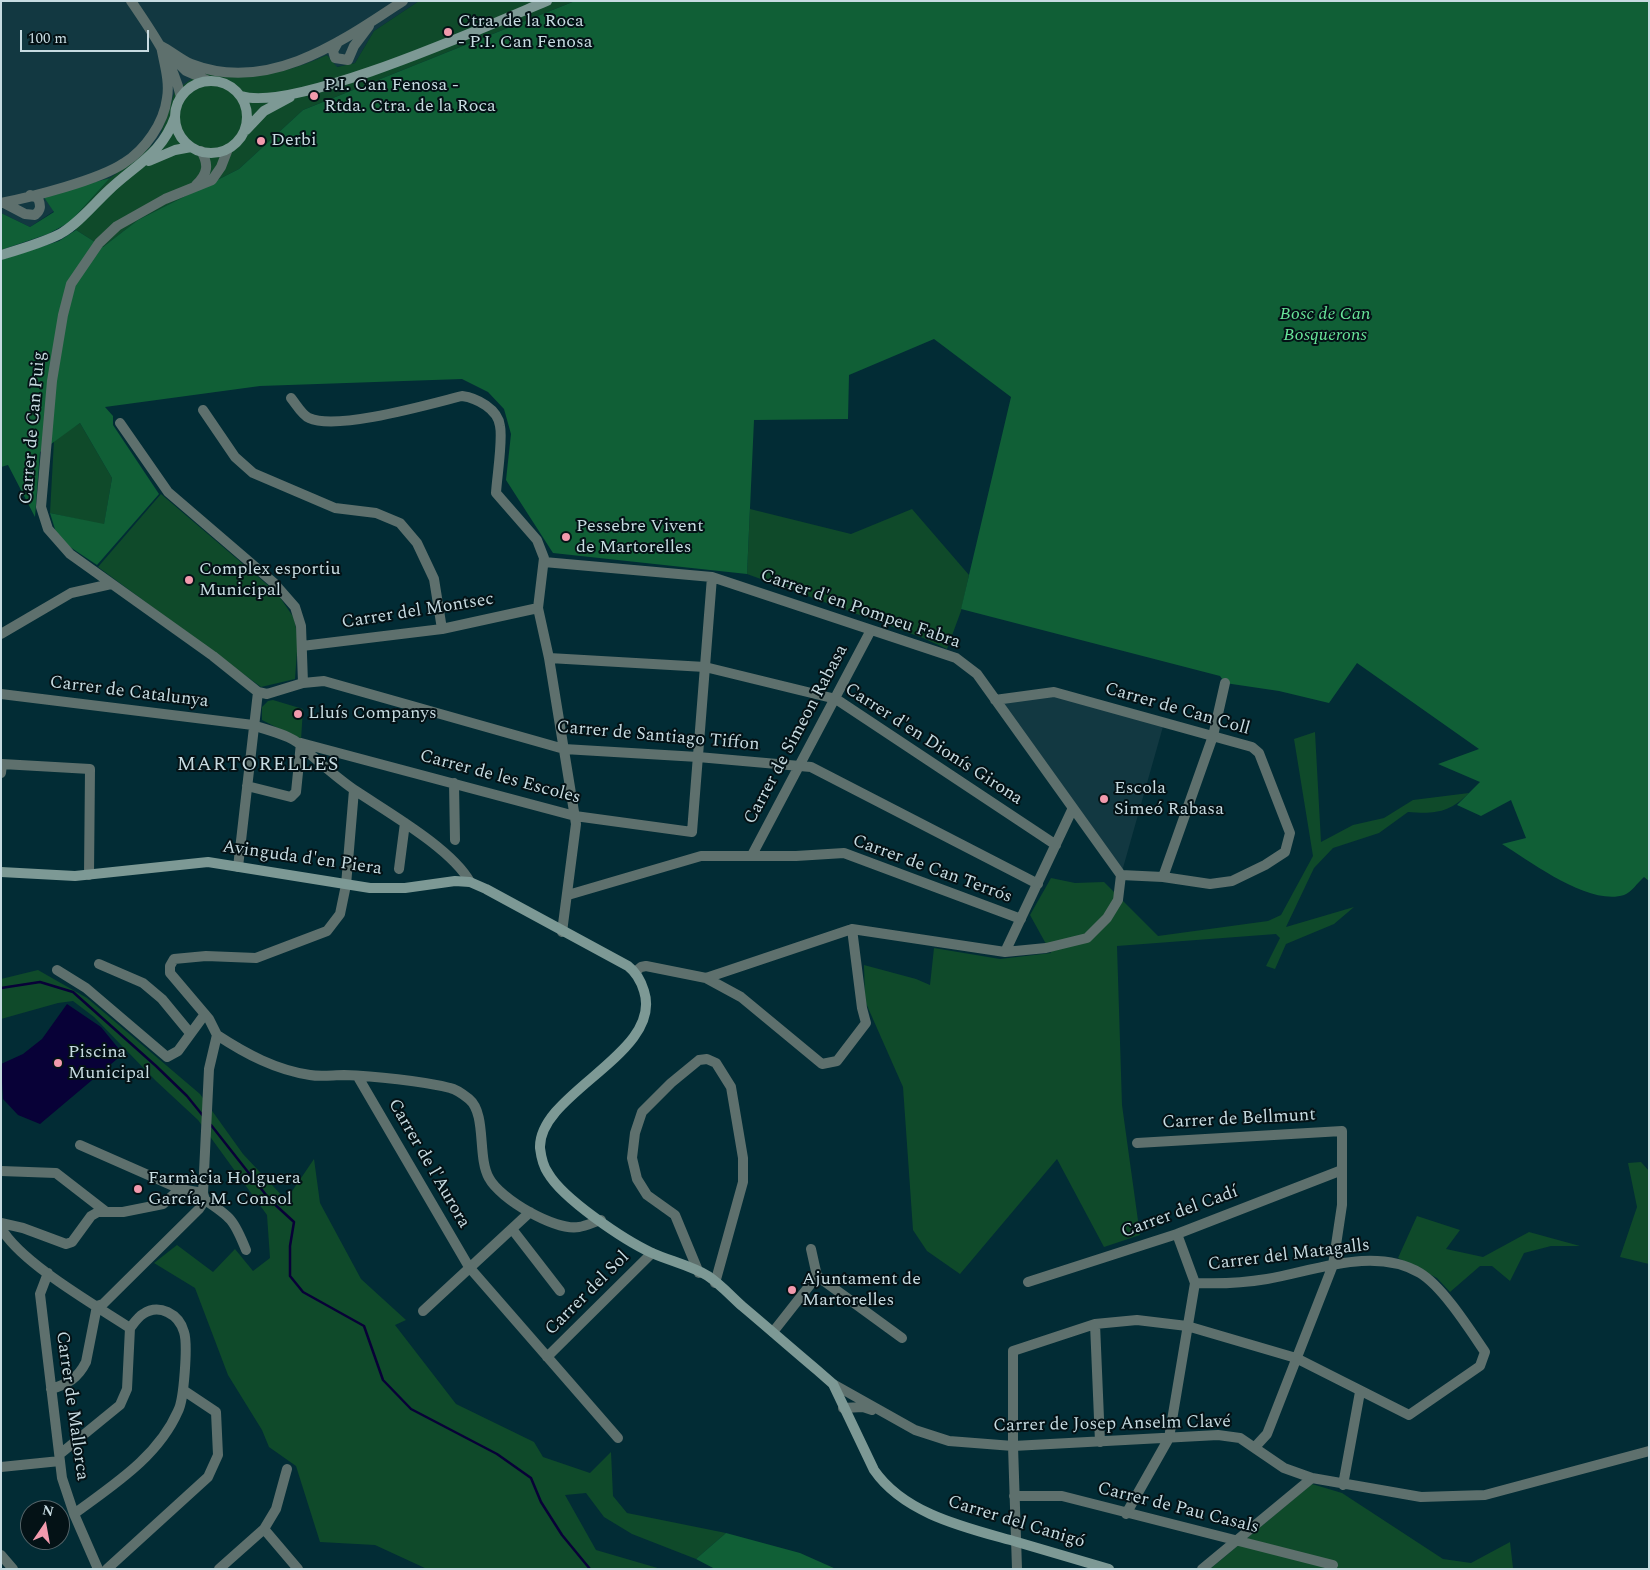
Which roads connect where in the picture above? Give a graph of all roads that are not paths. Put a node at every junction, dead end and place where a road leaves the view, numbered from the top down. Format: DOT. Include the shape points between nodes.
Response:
graph roads {
  1 [pos="131,1"];
  2 [pos="403,1"];
  3 [pos="547,1"];
  4 [pos="374,20"];
  5 [pos="338,42"];
  6 [pos="161,46"];
  7 [pos="209,81"];
  8 [pos="300,93"];
  9 [pos="240,96"];
  10 [pos="181,97"];
  11 [pos="175,118"];
  12 [pos="245,130"];
  13 [pos="191,147"];
  14 [pos="228,149"];
  15 [pos="201,151"];
  16 [pos="139,166"];
  17 [pos="194,187"];
  18 [pos="30,195"];
  19 [pos="2,203"];
  20 [pos="1,255"];
  21 [pos="291,398"];
  22 [pos="203,410"];
  23 [pos="120,423"];
  24 [pos="544,562"];
  25 [pos="712,577"];
  26 [pos="111,584"];
  27 [pos="538,608"];
  28 [pos="442,629"];
  29 [pos="871,630"];
  30 [pos="1,634"];
  31 [pos="302,646"];
  32 [pos="549,658"];
  33 [pos="705,668"];
  34 [pos="304,683"];
  35 [pos="1225,683"];
  36 [pos="258,692"];
  37 [pos="1,694"];
  38 [pos="836,699"];
  39 [pos="995,700"];
  40 [pos="253,725"];
  41 [pos="1213,736"];
  42 [pos="301,743"];
  43 [pos="564,749"];
  44 [pos="698,757"];
  45 [pos="799,765"];
  46 [pos="1,773"];
  47 [pos="454,784"];
  48 [pos="247,786"];
  49 [pos="354,790"];
  50 [pos="1072,810"];
  51 [pos="575,816"];
  52 [pos="405,823"];
  53 [pos="455,840"];
  54 [pos="1056,845"];
  55 [pos="752,855"];
  56 [pos="238,867"];
  57 [pos="399,868"];
  58 [pos="1,872"];
  59 [pos="89,875"];
  60 [pos="1120,875"];
  61 [pos="1163,877"];
  62 [pos="470,882"];
  63 [pos="1038,884"];
  64 [pos="346,885"];
  65 [pos="568,895"];
  66 [pos="1021,919"];
  67 [pos="852,929"];
  68 [pos="562,932"];
  69 [pos="1005,952"];
  70 [pos="99,964"];
  71 [pos="57,970"];
  72 [pos="636,972"];
  73 [pos="706,978"];
  74 [pos="205,1014"];
  75 [pos="190,1033"];
  76 [pos="217,1035"];
  77 [pos="358,1077"];
  78 [pos="1137,1142"];
  79 [pos="80,1145"];
  80 [pos="1342,1170"];
  81 [pos="1,1171"];
  82 [pos="180,1189"];
  83 [pos="204,1197"];
  84 [pos="105,1211"];
  85 [pos="530,1212"];
  86 [pos="601,1220"];
  87 [pos="1,1223"];
  88 [pos="1,1228"];
  89 [pos="512,1229"];
  90 [pos="1177,1234"];
  91 [pos="810,1249"];
  92 [pos="246,1250"];
  93 [pos="652,1253"];
  94 [pos="1332,1266"];
  95 [pos="469,1268"];
  96 [pos="48,1273"];
  97 [pos="700,1273"];
  98 [pos="817,1276"];
  99 [pos="1028,1282"];
  100 [pos="715,1283"];
  101 [pos="1195,1283"];
  102 [pos="560,1291"];
  103 [pos="97,1306"];
  104 [pos="423,1311"];
  105 [pos="1095,1324"];
  106 [pos="1187,1326"];
  107 [pos="130,1328"];
  108 [pos="773,1332"];
  109 [pos="902,1338"];
  110 [pos="548,1357"];
  111 [pos="1296,1358"];
  112 [pos="833,1384"];
  113 [pos="51,1389"];
  114 [pos="184,1390"];
  115 [pos="1360,1392"];
  116 [pos="859,1399"];
  117 [pos="842,1406"];
  118 [pos="870,1409"];
  119 [pos="883,1413"];
  120 [pos="851,1426"];
  121 [pos="618,1438"];
  122 [pos="1169,1438"];
  123 [pos="1100,1442"];
  124 [pos="1013,1446"];
  125 [pos="1255,1447"];
  126 [pos="1649,1451"];
  127 [pos="60,1458"];
  128 [pos="1,1467"];
  129 [pos="287,1469"];
  130 [pos="1312,1478"];
  131 [pos="1343,1485"];
  132 [pos="1014,1496"];
  133 [pos="74,1514"];
  134 [pos="1126,1514"];
  135 [pos="264,1529"];
  136 [pos="1236,1541"];
  137 [pos="1016,1542"];
  138 [pos="1,1555"];
  139 [pos="1333,1564"];
  140 [pos="13,1569"];
  141 [pos="98,1569"];
  142 [pos="107,1569"];
  143 [pos="219,1569"];
  144 [pos="298,1569"];
  145 [pos="1017,1569"];
  146 [pos="1109,1569"];
  147 [pos="1202,1569"];
  1 -- 6 [label="street"];
  2 -- 4 [label="street"];
  3 -- 8 [label="street" via="357,76"];
  4 -- 5 [label="street"];
  4 -- 5 [label="street" via="362,33 348,60 335,58 333,51"];
  5 -- 6 [label="street" via="308,58 270,70 234,72 189,63"];
  6 -- 7 [label="street" via="186,71"];
  6 -- 10 [label="street"];
  6 -- 18 [label="street" via="168,83 167,99 155,131 144,145 124,163 101,174"];
  7 -- 9 [label="street" via="225,84"];
  7 -- 10 [label="street" via="194,86"];
  8 -- 9 [label="street" via="261,99"];
  8 -- 12 [label="street" via="264,112"];
  9 -- 12 [label="street" via="247,117"];
  10 -- 11 [label="street"];
  11 -- 13 [label="street" via="179,132"];
  11 -- 16 [label="street" via="169,133"];
  12 -- 14 [label="street"];
  13 -- 15 [label="street"];
  13 -- 16 [label="street" via="175,150"];
  14 -- 15 [label="street"];
  14 -- 17 [label="street, Carrer de Can Puig" via="217,175"];
  15 -- 17 [label="street" via="207,168 203,179"];
  16 -- 20 [label="street" via="61,233"];
  17 -- 26 [label="street, Carrer de Can Puig" via="130,217 99,243 71,284 63,315 52,381 41,495 43,518 63,548"];
  18 -- 19 [label="street"];
  18 -- 19 [label="street" via="38,198 40,205 40,211 35,215"];
  21 -- 24 [label="street" via="307,417 317,421 356,420 462,396 479,400 494,412 500,425 496,492 537,540"];
  22 -- 28 [label="street" via="234,457 253,473 335,508 376,513 400,523 417,543 434,579"];
  23 -- 31 [label="street" via="168,492 274,584 295,607 301,626"];
  24 -- 25 [label="street, Carrer d'en Pompeu Fabra"];
  24 -- 27 [label="street"];
  25 -- 29 [label="street, Carrer d'en Pompeu Fabra"];
  25 -- 33 [label="street"];
  26 -- 30 [label="street" via="71,594"];
  26 -- 36 [label="street, Carrer de Can Puig"];
  27 -- 28 [label="street, Carrer del Montsec"];
  27 -- 32 [label="street"];
  28 -- 31 [label="street, Carrer del Montsec"];
  29 -- 38 [label="street, Carrer de Simeon Rabasa"];
  29 -- 39 [label="street, Carrer d'en Pompeu Fabra" via="956,658 977,674"];
  31 -- 34 [label="street"];
  32 -- 33 [label="street, Carrer d'en Dionís Girona"];
  32 -- 43 [label="street"];
  33 -- 38 [label="street, Carrer d'en Dionís Girona"];
  33 -- 44 [label="street"];
  34 -- 36 [label="street, Carrer de Santiago Tiffon" via="267,694"];
  34 -- 43 [label="street, Carrer de Santiago Tiffon" via="324,681"];
  35 -- 41 [label="street"];
  36 -- 40 [label="street"];
  37 -- 40 [label="street, Carrer de Catalunya"];
  38 -- 45 [label="street, Carrer de Simeon Rabasa"];
  38 -- 54 [label="street, Carrer d'en Dionís Girona"];
  39 -- 41 [label="street, Carrer de Can Coll" via="1054,692"];
  39 -- 50 [label="street, Carrer d'en Pompeu Fabra"];
  40 -- 42 [label="street"];
  40 -- 48 [label="street"];
  41 -- 61 [label="street"];
  41 -- 61 [label="street, Carrer de Can Coll" via="1252,747 1259,753 1290,833 1285,852 1265,866 1232,881 1210,884"];
  42 -- 47 [label="street, Carrer de les Escoles"];
  42 -- 48 [label="street" via="296,792 292,797"];
  42 -- 49 [label="street"];
  43 -- 44 [label="street, Carrer de Santiago Tiffon"];
  43 -- 51 [label="street"];
  44 -- 45 [label="street, Carrer de Santiago Tiffon"];
  44 -- 51 [label="street, Carrer de les Escoles" via="692,832"];
  45 -- 55 [label="street, Carrer de Simeon Rabasa"];
  45 -- 63 [label="street, Carrer de Santiago Tiffon" via="811,767"];
  46 -- 59 [label="street" via="2,764 90,768"];
  47 -- 51 [label="street, Carrer de les Escoles"];
  47 -- 53 [label="street"];
  48 -- 56 [label="street"];
  49 -- 52 [label="street"];
  49 -- 64 [label="street"];
  50 -- 54 [label="street"];
  50 -- 60 [label="street, Carrer d'en Pompeu Fabra"];
  51 -- 65 [label="street"];
  52 -- 57 [label="street"];
  52 -- 62 [label="street" via="462,868"];
  54 -- 63 [label="street"];
  55 -- 65 [label="street, Carrer de Can Terrós" via="701,856"];
  55 -- 66 [label="street, Carrer de Can Terrós" via="844,853"];
  56 -- 59 [label="street, Avinguda d'en Piera" via="208,862"];
  56 -- 64 [label="street, Avinguda d'en Piera"];
  58 -- 59 [label="street, Avinguda d'en Piera"];
  60 -- 61 [label="street"];
  60 -- 69 [label="street" via="1118,900 1107,918 1087,938 1046,948"];
  62 -- 64 [label="street, Avinguda d'en Piera" via="406,888"];
  62 -- 68 [label="street, Avinguda d'en Piera"];
  63 -- 66 [label="street"];
  64 -- 74 [label="street" via="340,914 326,930 256,958 206,956 174,960 170,973"];
  65 -- 68 [label="street"];
  66 -- 69 [label="street"];
  67 -- 69 [label="street"];
  67 -- 73 [label="street"];
  67 -- 73 [label="street" via="866,1023 837,1061 822,1064 741,997"];
  68 -- 72 [label="street, Avinguda d'en Piera"];
  70 -- 75 [label="street" via="143,983 162,999"];
  71 -- 75 [label="street" via="86,988 167,1057 178,1050"];
  72 -- 73 [label="street" via="641,966 646,966"];
  72 -- 86 [label="street, Carrer de Josep Anselm Clavé" via="646,998 644,1022 627,1046 561,1106 550,1120 540,1147 548,1174 568,1196"];
  74 -- 75 [label="street"];
  74 -- 76 [label="street"];
  76 -- 77 [label="street" via="278,1068 312,1076"];
  76 -- 83 [label="street" via="209,1069"];
  77 -- 85 [label="street" via="451,1088 471,1100 480,1119 479,1140 488,1178"];
  77 -- 95 [label="street, Carrer de l'Aurora"];
  78 -- 80 [label="street, Carrer de Bellmunt" via="1342,1131"];
  79 -- 82 [label="street"];
  80 -- 90 [label="street, Carrer del Cadí"];
  80 -- 94 [label="street" via="1342,1205"];
  81 -- 84 [label="street" via="56,1173"];
  82 -- 83 [label="street"];
  82 -- 84 [label="street" via="163,1204 123,1212"];
  83 -- 92 [label="street" via="237,1226"];
  83 -- 103 [label="street" via="199,1209 104,1304"];
  84 -- 87 [label="street" via="91,1216 72,1242 66,1244"];
  85 -- 86 [label="street" via="561,1225 578,1227"];
  85 -- 89 [label="street"];
  86 -- 93 [label="street, Carrer de Josep Anselm Clavé"];
  88 -- 96 [label="street" via="8,1240"];
  89 -- 95 [label="street"];
  89 -- 102 [label="street"];
  90 -- 99 [label="street, Carrer del Cadí"];
  90 -- 101 [label="street"];
  91 -- 98 [label="street"];
  93 -- 97 [label="street, Carrer de Josep Anselm Clavé"];
  93 -- 110 [label="street, Carrer del Sol"];
  94 -- 101 [label="street, Carrer del Matagalls" via="1258,1280"];
  94 -- 111 [label="street"];
  94 -- 115 [label="street, Carrer del Matagalls" via="1369,1260 1395,1264 1420,1273 1459,1315 1485,1352 1480,1366 1408,1415"];
  95 -- 104 [label="street"];
  95 -- 110 [label="street, Carrer de l'Aurora"];
  96 -- 103 [label="street"];
  96 -- 113 [label="street, Carrer de Mallorca" via="40,1294"];
  97 -- 100 [label="street, Carrer de Josep Anselm Clavé"];
  97 -- 100 [label="street" via="675,1215 647,1195 637,1179 632,1158 642,1112 670,1083 699,1060 707,1059 716,1063 731,1087 743,1158 743,1182"];
  98 -- 108 [label="street"];
  98 -- 109 [label="street"];
  100 -- 108 [label="street, Carrer de Josep Anselm Clavé"];
  101 -- 106 [label="street"];
  103 -- 107 [label="street"];
  103 -- 113 [label="street" via="82,1370 64,1385"];
  105 -- 106 [label="street" via="1137,1320"];
  105 -- 123 [label="street"];
  105 -- 124 [label="street" via="1013,1351"];
  106 -- 111 [label="street"];
  106 -- 122 [label="street"];
  107 -- 114 [label="street" via="142,1314 151,1310 164,1310 175,1316 184,1332"];
  107 -- 127 [label="street" via="127,1389 120,1405"];
  108 -- 112 [label="street, Carrer de Josep Anselm Clavé"];
  110 -- 121 [label="street, Carrer de l'Aurora"];
  111 -- 115 [label="street"];
  111 -- 125 [label="street" via="1268,1434"];
  112 -- 116 [label="street, Carrer de Josep Anselm Clavé"];
  112 -- 117 [label="street, Carrer del Canigó"];
  113 -- 127 [label="street, Carrer de Mallorca"];
  114 -- 133 [label="street" via="179,1410 161,1440 135,1468"];
  114 -- 142 [label="street" via="216,1412 218,1455 208,1477"];
  115 -- 131 [label="street"];
  116 -- 117 [label="street" via="849,1400"];
  116 -- 119 [label="street, Carrer de Josep Anselm Clavé"];
  117 -- 118 [label="street, Carrer de Josep Anselm Clavé"];
  117 -- 120 [label="street, Carrer del Canigó"];
  118 -- 119 [label="street, Carrer de Josep Anselm Clavé"];
  118 -- 120 [label="street" via="858,1414"];
  119 -- 124 [label="street, Carrer de Josep Anselm Clavé" via="915,1430 949,1441"];
  120 -- 137 [label="street, Carrer del Canigó" via="882,1482 901,1498 951,1523"];
  122 -- 123 [label="street, Carrer de Josep Anselm Clavé"];
  122 -- 125 [label="street, Carrer de Josep Anselm Clavé" via="1218,1435 1240,1438"];
  122 -- 134 [label="street"];
  123 -- 124 [label="street, Carrer de Josep Anselm Clavé"];
  124 -- 132 [label="street"];
  125 -- 130 [label="street, Carrer de Josep Anselm Clavé" via="1284,1468"];
  126 -- 131 [label="street, Carrer de Josep Anselm Clavé" via="1485,1495 1421,1497"];
  127 -- 128 [label="street"];
  127 -- 133 [label="street, Carrer de Mallorca" via="62,1478"];
  129 -- 135 [label="street" via="276,1509"];
  130 -- 131 [label="street, Carrer de Josep Anselm Clavé"];
  130 -- 136 [label="street"];
  132 -- 134 [label="street, Carrer de Pau Casals" via="1062,1496"];
  132 -- 137 [label="street"];
  133 -- 141 [label="street, Carrer de Mallorca"];
  134 -- 136 [label="street, Carrer de Pau Casals"];
  135 -- 143 [label="street"];
  135 -- 144 [label="street"];
  136 -- 139 [label="street, Carrer de Pau Casals"];
  136 -- 147 [label="street"];
  137 -- 145 [label="street"];
  137 -- 146 [label="street, Carrer del Canigó"];
  138 -- 140 [label="street"];
}
